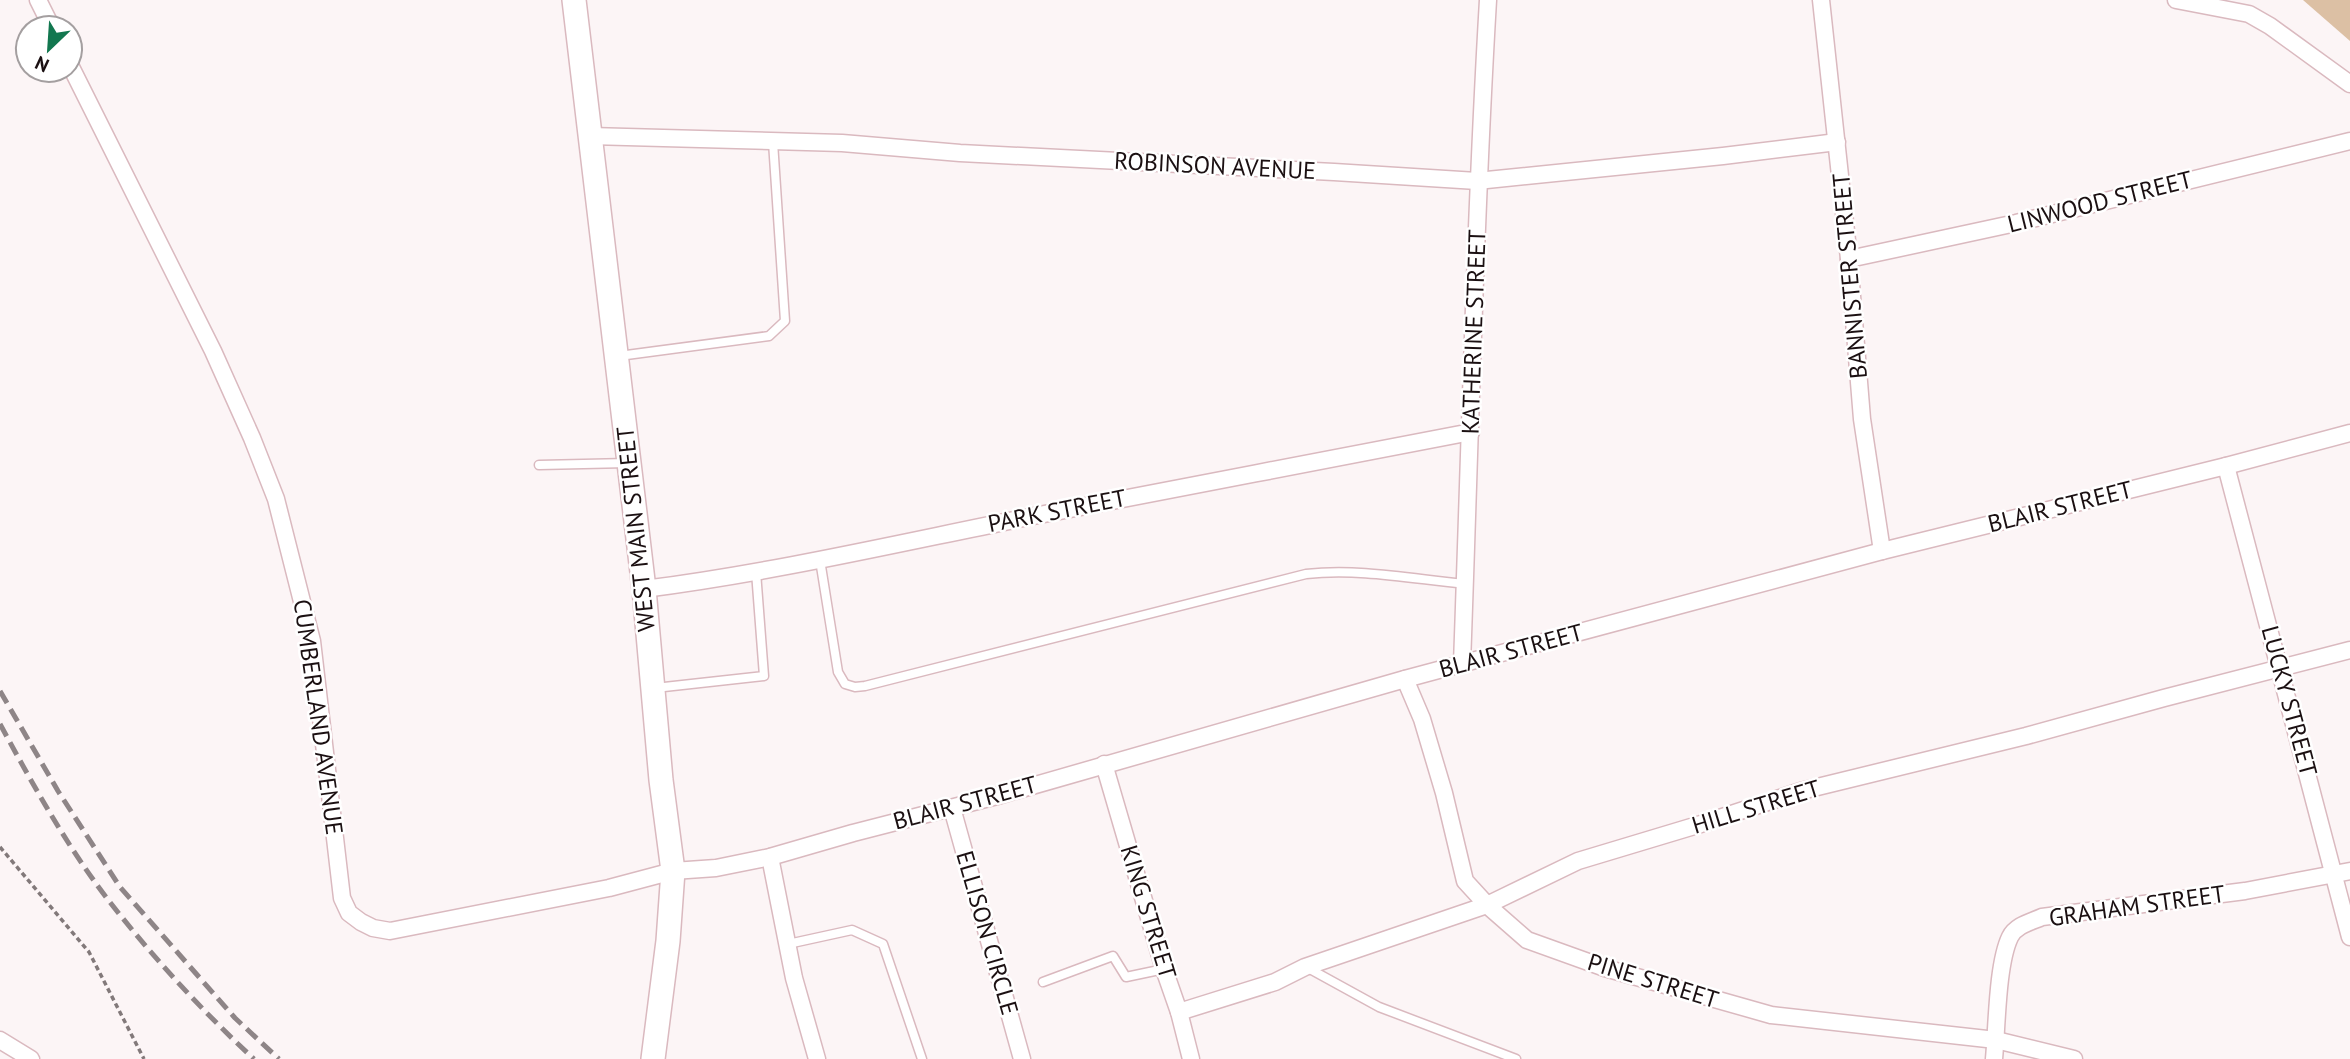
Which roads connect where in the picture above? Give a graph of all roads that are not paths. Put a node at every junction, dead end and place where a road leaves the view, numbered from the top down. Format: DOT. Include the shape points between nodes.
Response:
graph roads {
  1 [pos="574,0"];
  2 [pos="1488,0"];
  3 [pos="1821,0"];
  4 [pos="2176,0"];
  5 [pos="2252,7"];
  6 [pos="80,84"];
  7 [pos="2350,84"];
  8 [pos="590,136"];
  9 [pos="2350,141"];
  10 [pos="773,142"];
  11 [pos="1838,142"];
  12 [pos="1477,181"];
  13 [pos="1849,259"];
  14 [pos="616,356"];
  15 [pos="1471,432"];
  16 [pos="2350,433"];
  17 [pos="628,463"];
  18 [pos="539,466"];
  19 [pos="2226,466"];
  20 [pos="1882,551"];
  21 [pos="820,560"];
  22 [pos="756,572"];
  23 [pos="1465,584"];
  24 [pos="644,589"];
  25 [pos="2350,650"];
  26 [pos="1462,664"];
  27 [pos="2280,669"];
  28 [pos="1405,679"];
  29 [pos="652,688"];
  30 [pos="1104,764"];
  31 [pos="952,808"];
  32 [pos="770,857"];
  33 [pos="673,871"];
  34 [pos="2342,873"];
  35 [pos="1487,905"];
  36 [pos="2350,937"];
  37 [pos="788,944"];
  38 [pos="1305,967"];
  39 [pos="1164,969"];
  40 [pos="1043,982"];
  41 [pos="1179,1012"];
  42 [pos="0,1040"];
  43 [pos="1996,1040"];
  44 [pos="31,1059"];
  45 [pos="653,1059"];
  46 [pos="817,1059"];
  47 [pos="922,1059"];
  48 [pos="1022,1059"];
  49 [pos="1191,1059"];
  50 [pos="1516,1059"];
  51 [pos="1994,1059"];
  52 [pos="2074,1059"];
  1 -- 8 [label="main road, WEST MAIN STREET"];
  2 -- 12 [label="street, KATHERINE STREET"];
  3 -- 11 [label="street, BANNISTER STREET"];
  4 -- 5 [label="street"];
  5 -- 7 [label="street" via="2270,26"];
  6 -- 33 [label="street, CUMBERLAND AVENUE" via="214,351 276,499 312,641 342,898 349,913 373,928 390,930 609,888"];
  8 -- 10 [label="street, ROBINSON AVENUE"];
  8 -- 14 [label="main road, WEST MAIN STREET"];
  9 -- 13 [label="street, LINWOOD STREET"];
  10 -- 12 [label="street, ROBINSON AVENUE"];
  10 -- 14 [label="lane" via="785,321 769,336"];
  11 -- 12 [label="street, ROBINSON AVENUE"];
  11 -- 13 [label="street, BANNISTER STREET"];
  12 -- 15 [label="street, KATHERINE STREET"];
  13 -- 20 [label="street, BANNISTER STREET" via="1862,419"];
  14 -- 17 [label="main road, WEST MAIN STREET"];
  15 -- 21 [label="street, PARK STREET"];
  15 -- 23 [label="street, KATHERINE STREET"];
  16 -- 19 [label="street, BLAIR STREET"];
  17 -- 18 [label="lane"];
  17 -- 24 [label="main road, WEST MAIN STREET"];
  19 -- 20 [label="street, BLAIR STREET"];
  19 -- 27 [label="street, LUCKY STREET"];
  20 -- 26 [label="street, BLAIR STREET"];
  21 -- 22 [label="street, PARK STREET"];
  21 -- 23 [label="lane" via="838,672 845,684 855,687 1307,574 1364,574"];
  22 -- 24 [label="street, PARK STREET"];
  22 -- 29 [label="lane" via="764,676"];
  23 -- 26 [label="street, KATHERINE STREET"];
  24 -- 29 [label="main road, WEST MAIN STREET"];
  25 -- 27 [label="street, HILL STREET"];
  26 -- 28 [label="street, BLAIR STREET"];
  27 -- 34 [label="street, LUCKY STREET"];
  27 -- 35 [label="street, HILL STREET" via="1801,791 1578,861"];
  28 -- 30 [label="street, BLAIR STREET"];
  28 -- 35 [label="street, PINE STREET" via="1444,793 1465,881"];
  29 -- 33 [label="main road, WEST MAIN STREET"];
  30 -- 31 [label="street, BLAIR STREET"];
  30 -- 39 [label="street, KING STREET"];
  31 -- 32 [label="street, BLAIR STREET"];
  31 -- 48 [label="street, ELLISON CIRCLE"];
  32 -- 33 [label="street, BLAIR STREET"];
  32 -- 37 [label="street"];
  33 -- 45 [label="main road, WEST MAIN STREET"];
  34 -- 36 [label="street, LUCKY STREET"];
  34 -- 43 [label="street, GRAHAM STREET" via="2245,891 2042,917 2020,926 2010,936 2002,964"];
  35 -- 38 [label="street, HILL STREET"];
  35 -- 43 [label="street, PINE STREET" via="1527,940 1605,968 1771,1015"];
  37 -- 46 [label="street"];
  37 -- 47 [label="lane" via="852,930 883,944"];
  38 -- 41 [label="street, HILL STREET" via="1275,982"];
  38 -- 50 [label="lane" via="1379,1007"];
  39 -- 40 [label="lane" via="1126,977 1113,956"];
  39 -- 41 [label="street, KING STREET"];
  41 -- 49 [label="street, KING STREET"];
  42 -- 44 [label="street"];
  43 -- 51 [label="street, GRAHAM STREET"];
  43 -- 52 [label="street, PINE STREET"];
}
